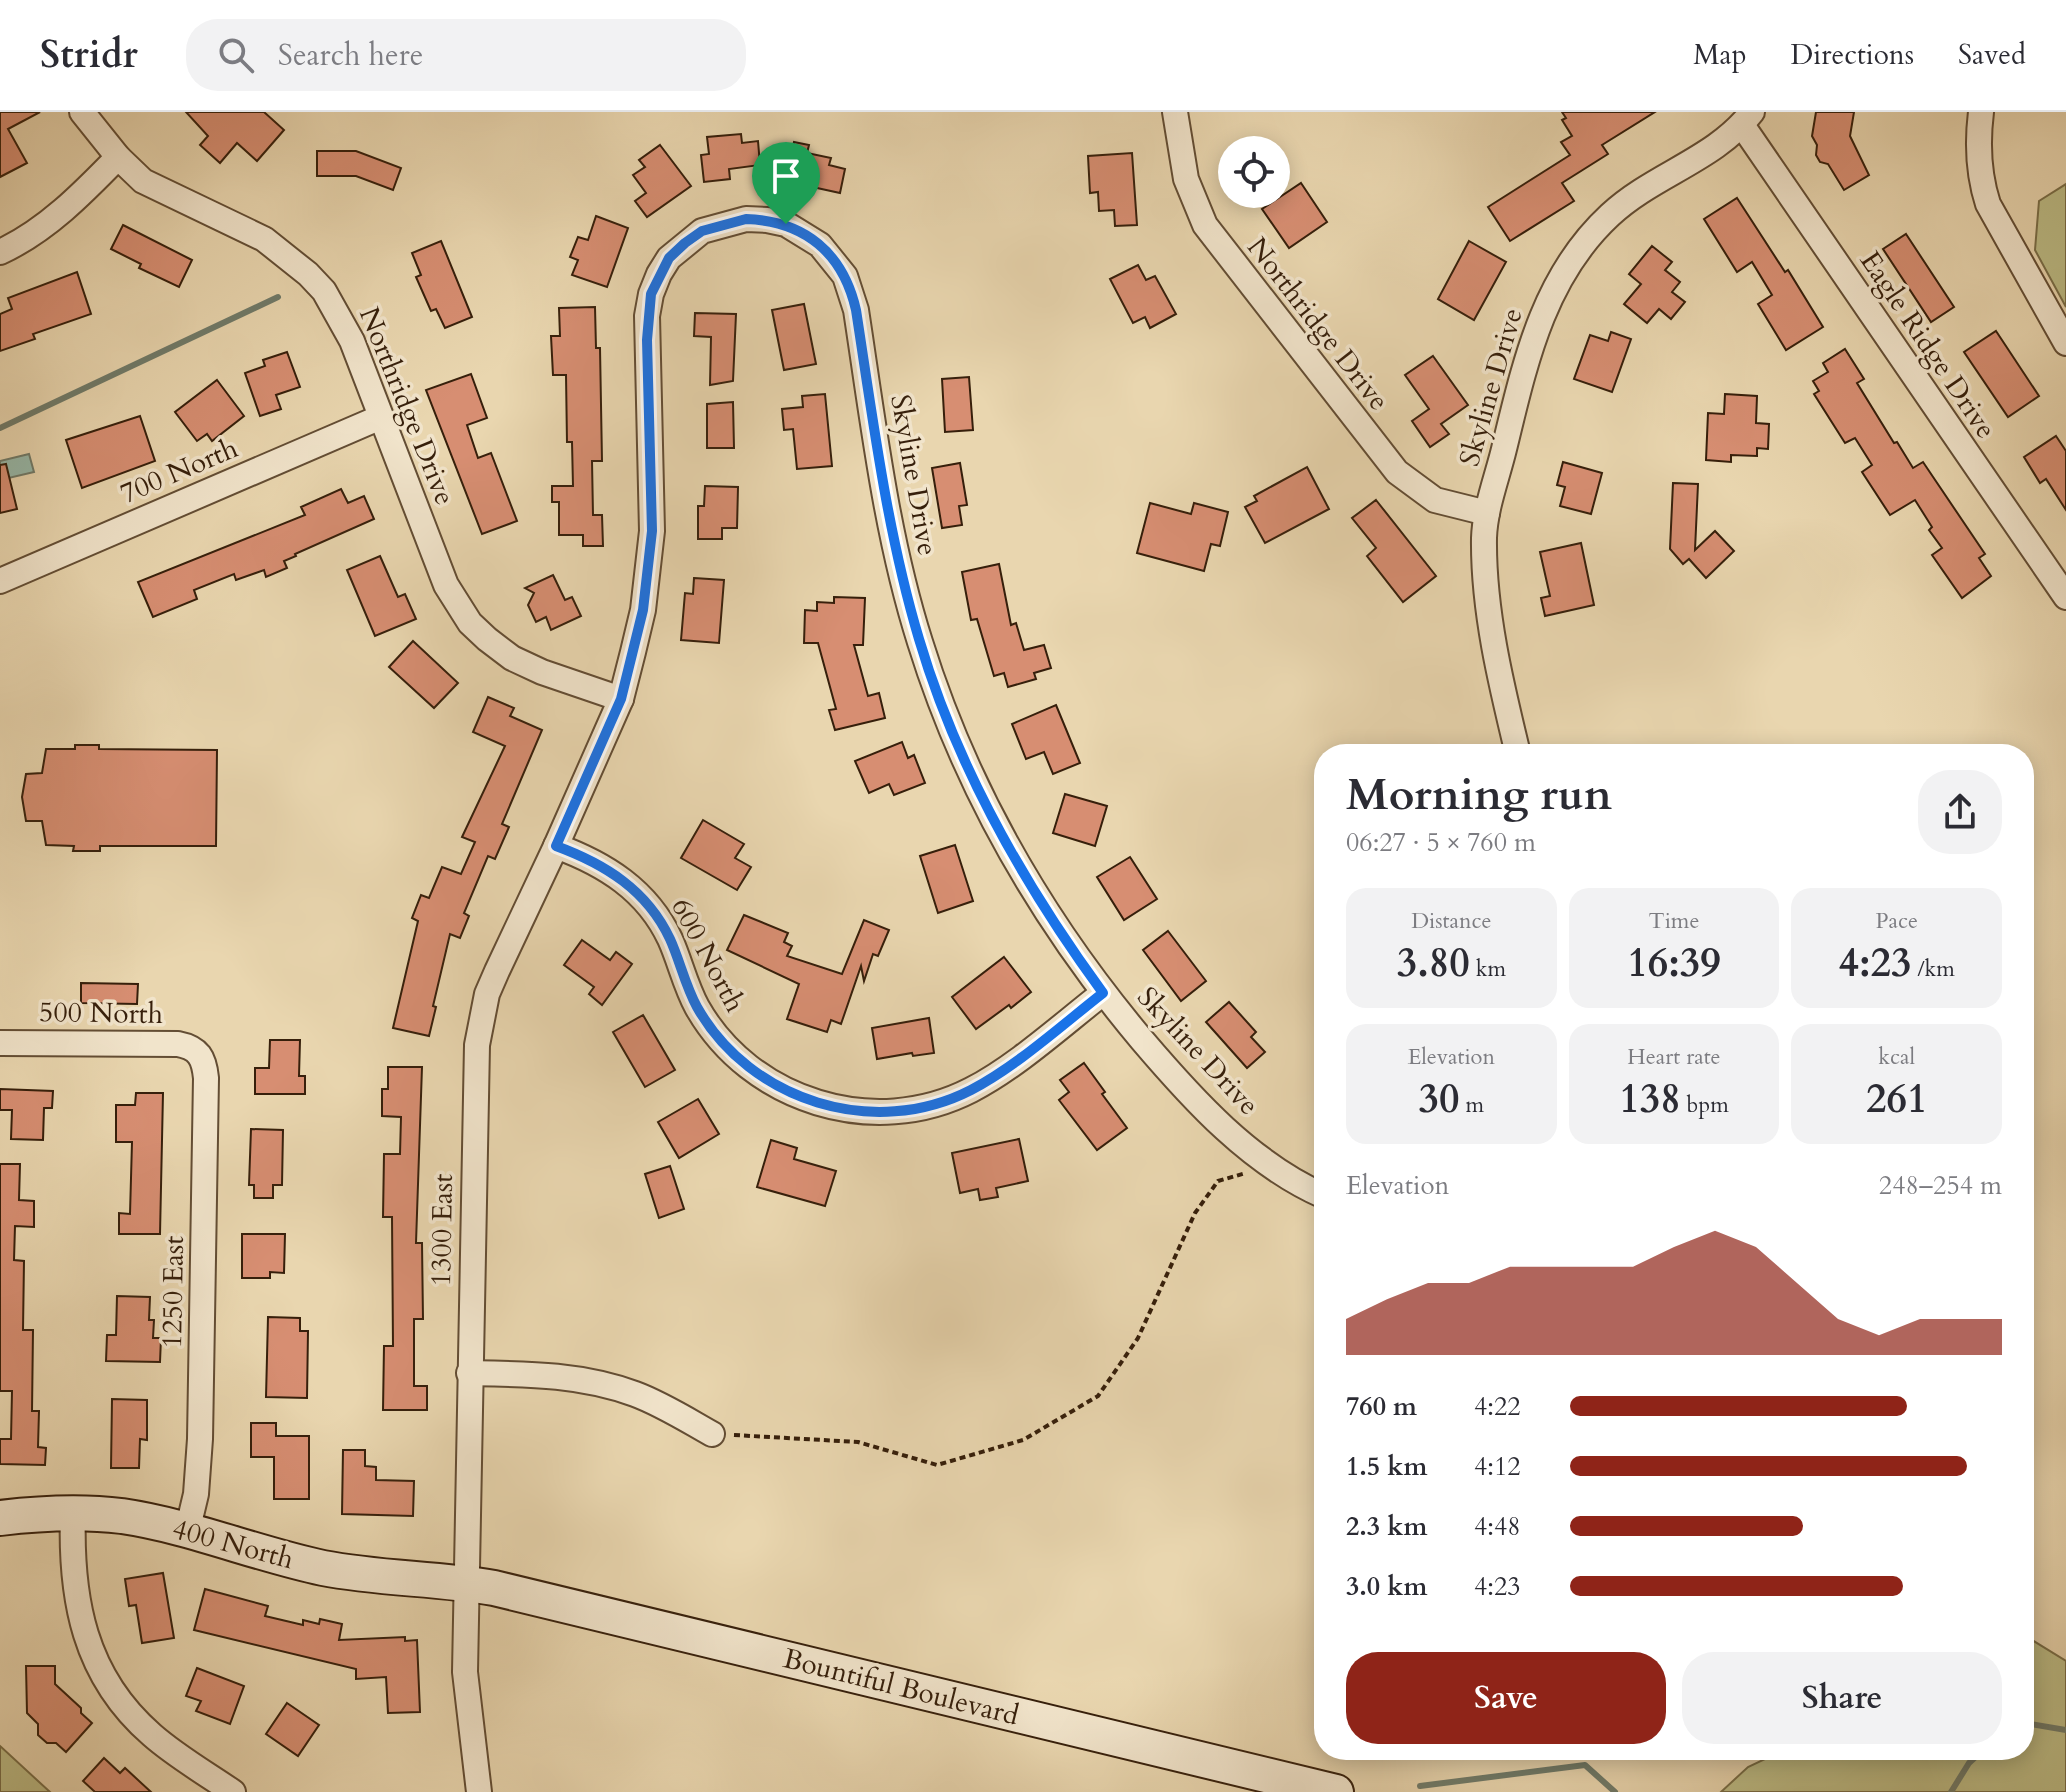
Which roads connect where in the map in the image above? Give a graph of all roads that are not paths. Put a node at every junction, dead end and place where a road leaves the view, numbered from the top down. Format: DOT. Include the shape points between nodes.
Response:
graph roads {
  1 [pos="82,112"];
  2 [pos="1175,112"];
  3 [pos="1981,112"];
  4 [pos="1747,118"];
  5 [pos="118,157"];
  6 [pos="0,252"];
  7 [pos="2066,343"];
  8 [pos="381,417"];
  9 [pos="1487,513"];
  10 [pos="0,581"];
  11 [pos="2066,597"];
  12 [pos="621,699"];
  13 [pos="1516,744"];
  14 [pos="556,846"];
  15 [pos="1103,993"];
  16 [pos="0,1043"];
  17 [pos="200,1053"];
  18 [pos="1314,1191"];
  19 [pos="469,1373"];
  20 [pos="712,1434"];
  21 [pos="73,1512"];
  22 [pos="0,1518"];
  23 [pos="187,1532"];
  24 [pos="466,1583"];
  25 [pos="233,1792"];
  26 [pos="479,1792"];
  27 [pos="1336,1792"];
  1 -- 5 [label="street, Northridge Drive"];
  2 -- 9 [label="street, Northridge Drive" via="1191,195 1231,261 1397,472 1435,500"];
  3 -- 7 [label="street" via="1980,179 1988,204"];
  4 -- 9 [label="street, Skyline Drive" via="1721,144 1610,215 1565,268 1533,337"];
  4 -- 11 [label="street, Eagle Ridge Drive"];
  5 -- 6 [label="street" via="56,216"];
  5 -- 8 [label="street, Northridge Drive" via="143,181 264,239 308,274 346,327"];
  8 -- 10 [label="street, 700 North"];
  8 -- 12 [label="street, Northridge Drive" via="442,575 470,623 512,658"];
  9 -- 13 [label="street, Skyline Drive" via="1493,638"];
  12 -- 14 [label="street, 1300 East"];
  12 -- 15 [label="street, Skyline Drive" via="643,610 652,531 647,340 651,294 669,258 702,231 746,219 786,224 834,259 852,292 906,592 971,778 1015,861"];
  14 -- 15 [label="street, 600 North" via="607,868 643,899 670,940 697,1007 723,1044 760,1076 810,1102 891,1112 946,1101 992,1078"];
  14 -- 19 [label="street, 1300 East" via="487,994 477,1045"];
  15 -- 18 [label="street, Skyline Drive" via="1217,1120 1270,1166"];
  16 -- 17 [label="street, 500 North" via="168,1044"];
  17 -- 23 [label="street, 1250 East" via="206,1078 200,1439"];
  19 -- 20 [label="street" via="548,1375 607,1385"];
  19 -- 24 [label="street, 1300 East"];
  21 -- 22 [label="main road, 400 North"];
  21 -- 23 [label="main road, 400 North" via="137,1519"];
  21 -- 25 [label="street" via="79,1613 103,1676 154,1737"];
  23 -- 24 [label="main road, 400 North" via="333,1570"];
  24 -- 26 [label="street, 1300 East" via="465,1672"];
  24 -- 27 [label="main road, Bountiful Boulevard"];
}
